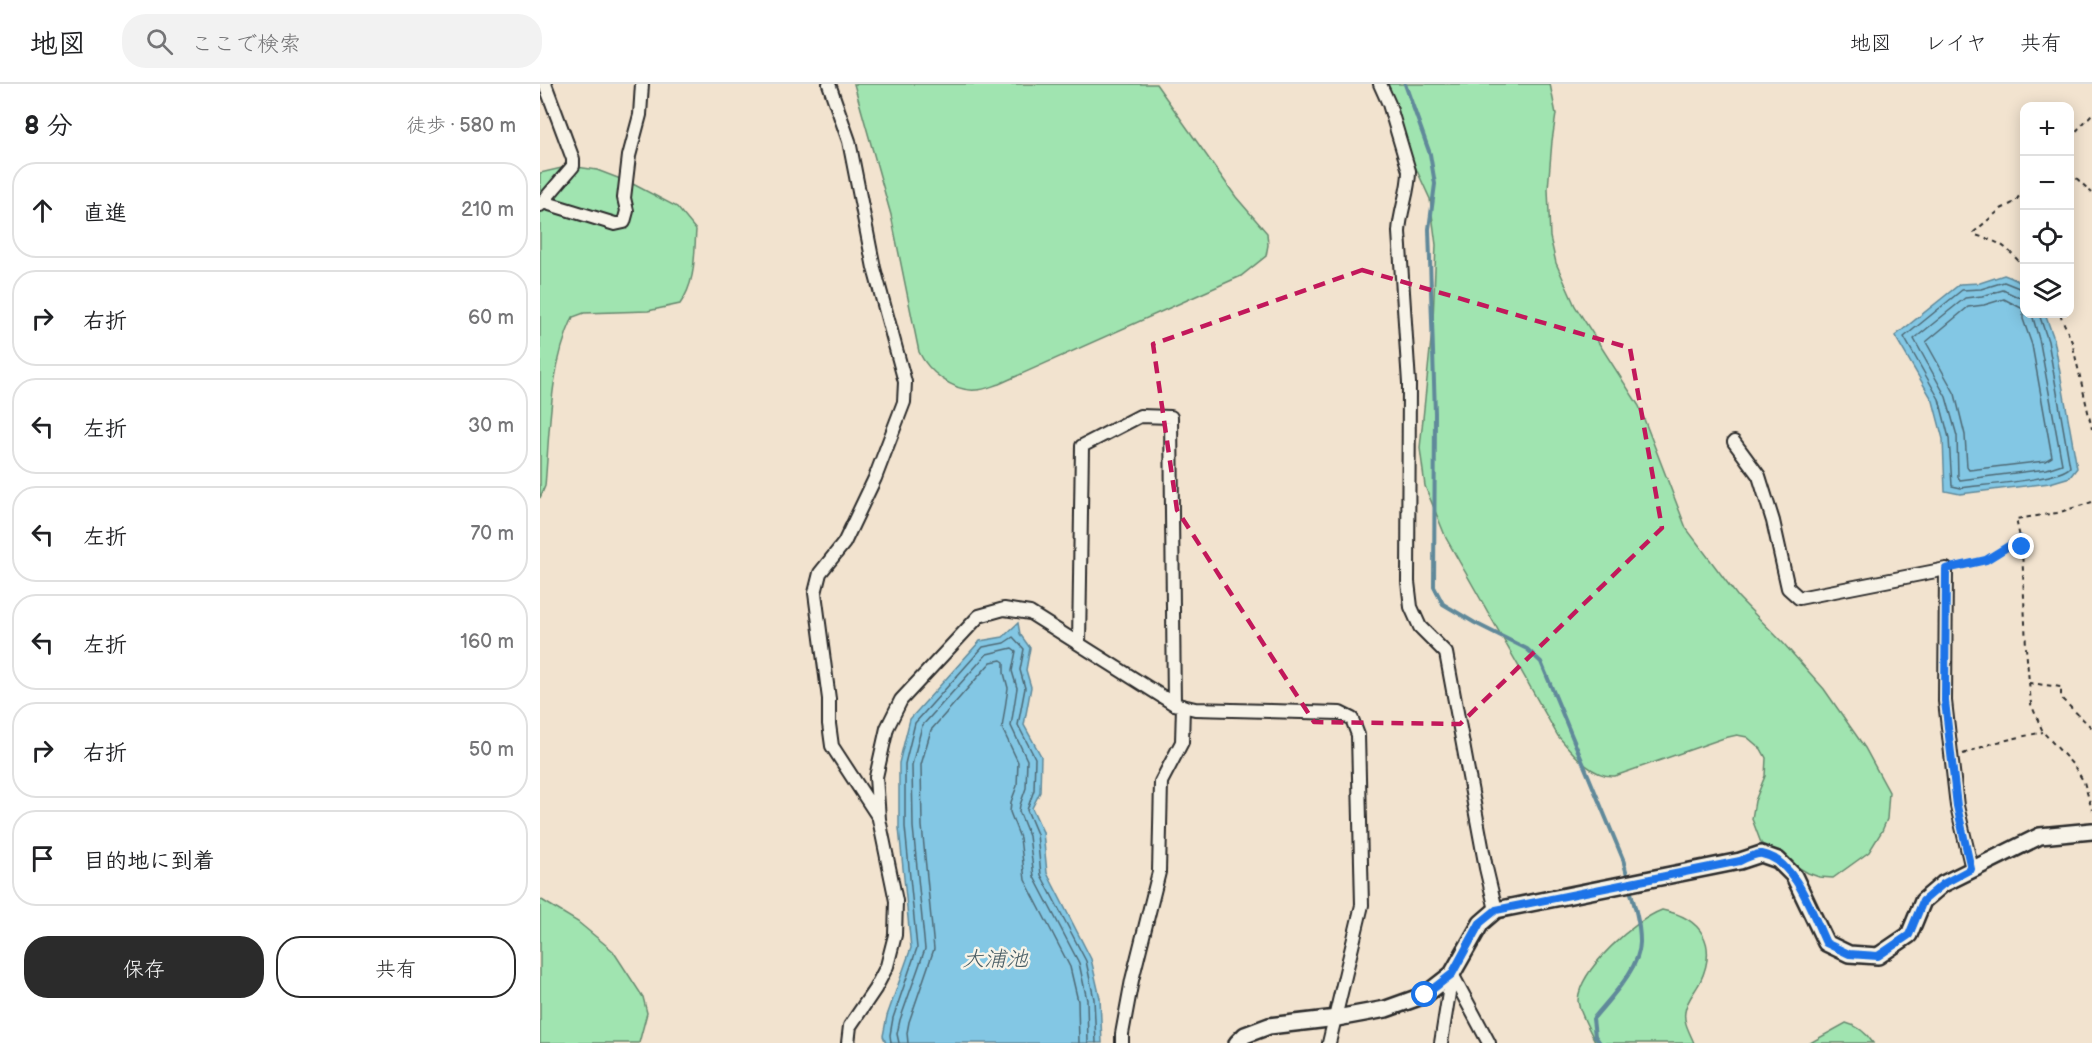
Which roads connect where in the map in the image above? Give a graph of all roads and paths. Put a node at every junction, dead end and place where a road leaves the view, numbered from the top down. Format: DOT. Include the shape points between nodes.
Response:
graph roads {
  1 [pos="545,84"];
  2 [pos="642,84"];
  3 [pos="829,84"];
  4 [pos="1380,84"];
  5 [pos="2092,114"];
  6 [pos="2074,134"];
  7 [pos="2074,176"];
  8 [pos="2092,193"];
  9 [pos="2020,196"];
  10 [pos="542,203"];
  11 [pos="2022,264"];
  12 [pos="2062,318"];
  13 [pos="2092,429"];
  14 [pos="1734,442"];
  15 [pos="2092,502"];
  16 [pos="2020,539"];
  17 [pos="1946,569"];
  18 [pos="1079,644"];
  19 [pos="2029,683"];
  20 [pos="1178,705"];
  21 [pos="2092,728"];
  22 [pos="2043,732"];
  23 [pos="1952,758"];
  24 [pos="2092,810"];
  25 [pos="879,819"];
  26 [pos="2092,831"];
  27 [pos="1971,869"];
  28 [pos="1496,910"];
  29 [pos="1452,974"];
  30 [pos="1336,1018"];
  31 [pos="848,1043"];
  32 [pos="1122,1043"];
  33 [pos="1237,1043"];
  34 [pos="1329,1043"];
  35 [pos="1441,1043"];
  36 [pos="1490,1043"];
  1 -- 10 [label="street" via="573,166"];
  2 -- 10 [label="street" via="640,115 629,156 624,222 615,225"];
  3 -- 25 [label="street" via="849,141 874,268 905,382 904,402 875,478 844,543 820,573 815,593 832,746"];
  4 -- 28 [label="street" via="1409,171 1399,232 1409,383 1411,607 1420,627 1446,653"];
  5 -- 6 [label="path"];
  7 -- 8 [label="path"];
  9 -- 11 [label="path" via="1974,232 1999,242"];
  12 -- 13 [label="path" via="2072,342"];
  14 -- 17 [label="street" via="1759,476 1788,588 1799,598"];
  15 -- 16 [label="path" via="2057,513 2016,519"];
  16 -- 17 [label="path" via="1986,560"];
  16 -- 19 [label="path"];
  17 -- 23 [label="street" via="1945,701"];
  18 -- 20 [label="street"];
  18 -- 20 [label="street" via="1082,446 1140,416 1171,417"];
  18 -- 25 [label="street" via="1030,613 1004,609 979,616 902,700 887,728 876,777"];
  19 -- 21 [label="path" via="2061,687 2061,698"];
  19 -- 22 [label="path" via="2031,704"];
  20 -- 30 [label="street" via="1195,709 1340,713 1352,719 1358,735 1362,905"];
  20 -- 32 [label="street" via="1182,742 1161,782 1160,872 1132,980"];
  22 -- 23 [label="path" via="1993,743"];
  22 -- 24 [label="path" via="2074,766 2084,782"];
  23 -- 27 [label="street" via="1957,806"];
  25 -- 31 [label="street" via="896,901 896,935 887,966 849,1026"];
  26 -- 27 [label="street" via="2040,836"];
  27 -- 28 [label="street" via="1943,884 1923,901 1909,935 1878,956 1849,954 1826,943 1794,876 1778,860 1761,854"];
  28 -- 29 [label="street" via="1480,923"];
  29 -- 30 [label="street" via="1425,995 1386,1009"];
  29 -- 35 [label="street"];
  29 -- 36 [label="street"];
  30 -- 33 [label="street" via="1269,1026 1245,1035"];
  30 -- 34 [label="street"];
}
